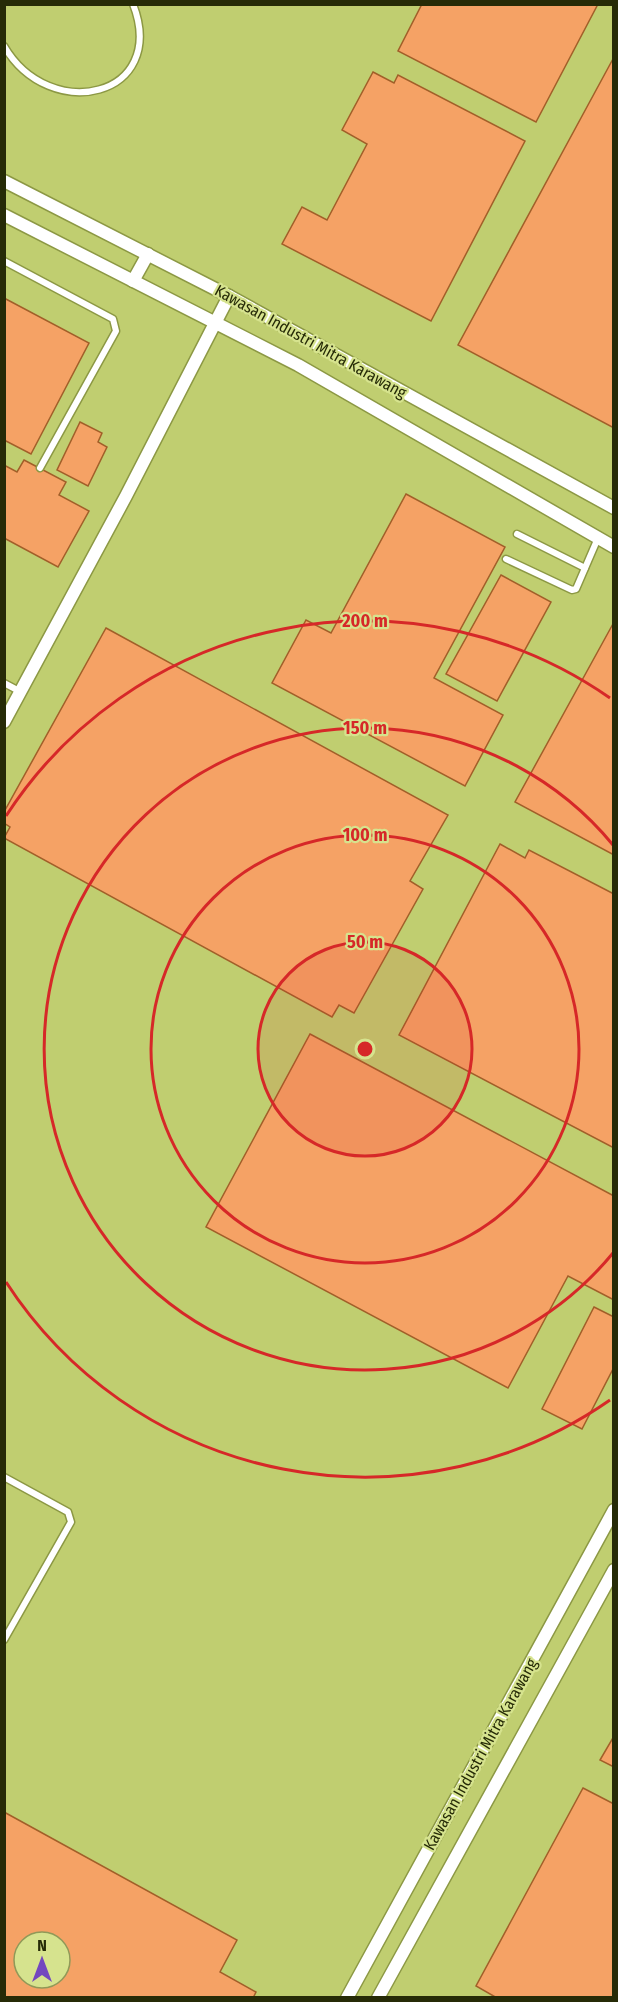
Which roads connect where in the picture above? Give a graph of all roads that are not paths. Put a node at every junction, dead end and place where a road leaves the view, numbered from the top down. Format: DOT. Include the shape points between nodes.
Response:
graph roads {
  1 [pos="133,4"];
  2 [pos="4,46"];
  3 [pos="4,181"];
  4 [pos="4,215"];
  5 [pos="148,254"];
  6 [pos="4,261"];
  7 [pos="133,281"];
  8 [pos="229,296"];
  9 [pos="214,323"];
  10 [pos="40,468"];
  11 [pos="614,508"];
  12 [pos="517,534"];
  13 [pos="598,538"];
  14 [pos="614,547"];
  15 [pos="507,559"];
  16 [pos="585,568"];
  17 [pos="4,682"];
  18 [pos="21,692"];
  19 [pos="4,722"];
  20 [pos="4,1477"];
  21 [pos="614,1510"];
  22 [pos="614,1570"];
  23 [pos="8,1626"];
  24 [pos="4,1640"];
  25 [pos="347,1998"];
  26 [pos="378,1998"];
  1 -- 2 [label="lane" via="140,36 136,60 112,84 95,92 49,88 12,60"];
  3 -- 5 [label="street, Kawasan Industri Mitra Karawang"];
  4 -- 7 [label="street, Kawasan Industri Mitra Karawang"];
  5 -- 7 [label="street"];
  5 -- 8 [label="street, Kawasan Industri Mitra Karawang"];
  6 -- 10 [label="lane" via="116,324"];
  7 -- 9 [label="street, Kawasan Industri Mitra Karawang"];
  8 -- 9 [label="street"];
  8 -- 11 [label="street, Kawasan Industri Mitra Karawang"];
  9 -- 13 [label="street, Kawasan Industri Mitra Karawang" via="298,365"];
  9 -- 18 [label="street, Kawasan Industri Mitra Karawang"];
  12 -- 16 [label="lane"];
  13 -- 14 [label="street, Kawasan Industri Mitra Karawang"];
  13 -- 16 [label="lane"];
  15 -- 16 [label="lane" via="572,590"];
  17 -- 18 [label="lane"];
  18 -- 19 [label="street, Kawasan Industri Mitra Karawang"];
  20 -- 23 [label="lane" via="71,1516"];
  21 -- 25 [label="street, Kawasan Industri Mitra Karawang"];
  22 -- 26 [label="street, Kawasan Industri Mitra Karawang"];
  23 -- 24 [label="lane"];
}
